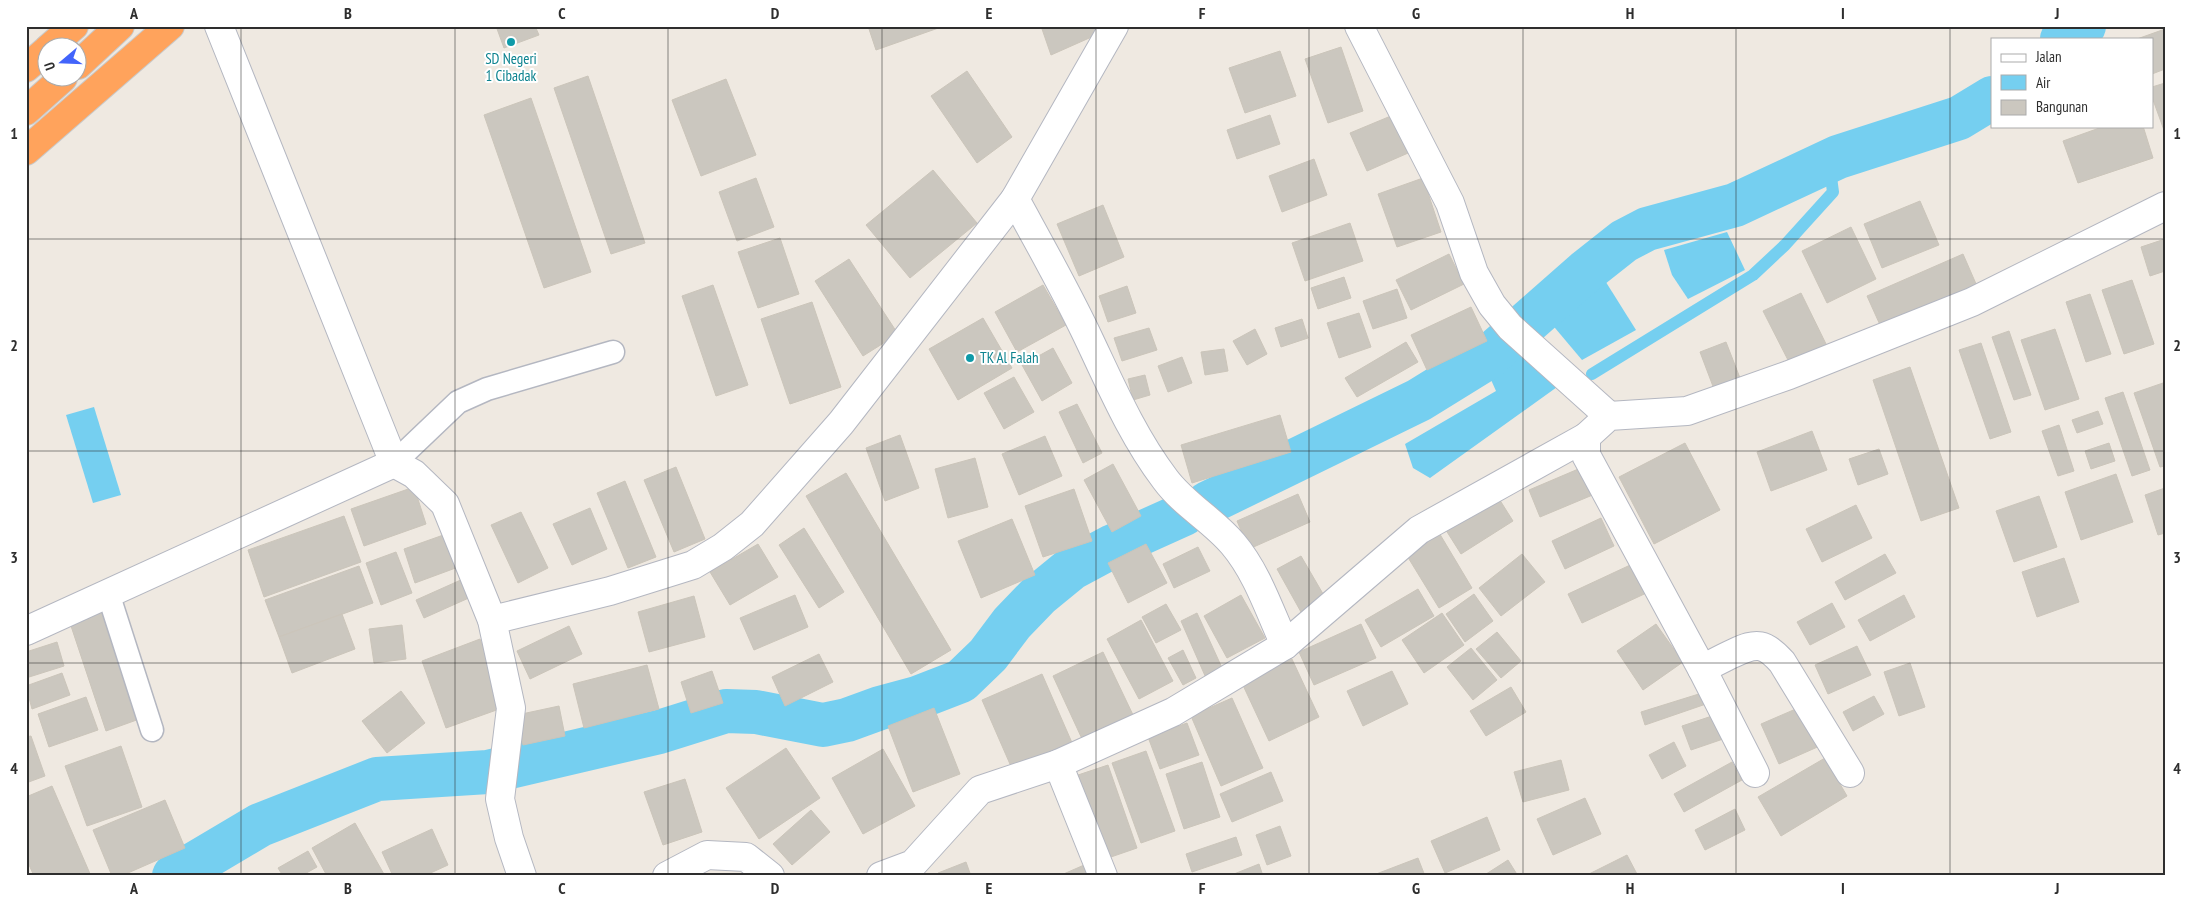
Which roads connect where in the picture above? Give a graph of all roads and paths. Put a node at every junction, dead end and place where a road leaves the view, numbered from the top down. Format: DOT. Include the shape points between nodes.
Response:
graph roads {
  1 [pos="74,26"];
  2 [pos="120,26"];
  3 [pos="170,26"];
  4 [pos="219,26"];
  5 [pos="1114,26"];
  6 [pos="1359,26"];
  7 [pos="60,38"];
  8 [pos="88,56"];
  9 [pos="38,57"];
  10 [pos="26,68"];
  11 [pos="52,88"];
  12 [pos="26,111"];
  13 [pos="26,151"];
  14 [pos="1015,199"];
  15 [pos="2165,206"];
  16 [pos="613,352"];
  17 [pos="1609,416"];
  18 [pos="1586,437"];
  19 [pos="394,463"];
  20 [pos="108,593"];
  21 [pos="492,620"];
  22 [pos="26,631"];
  23 [pos="1285,645"];
  24 [pos="1702,669"];
  25 [pos="152,730"];
  26 [pos="1058,764"];
  27 [pos="1755,773"];
  28 [pos="1850,773"];
  29 [pos="518,874"];
  30 [pos="667,876"];
  31 [pos="770,876"];
  32 [pos="881,876"];
  33 [pos="1103,876"];
  1 -- 7 [label="highway"];
  2 -- 8 [label="highway"];
  3 -- 13 [label="highway"];
  4 -- 19 [label="street"];
  5 -- 14 [label="street"];
  6 -- 17 [label="street" via="1450,203 1474,273 1492,305 1510,326"];
  9 -- 10 [label="highway"];
  11 -- 12 [label="highway"];
  14 -- 21 [label="street" via="841,422 752,524 723,547 692,564 610,591"];
  14 -- 23 [label="street" via="1065,291 1124,416 1165,480 1234,545 1251,570"];
  15 -- 17 [label="street" via="1972,302 1789,375 1687,411"];
  16 -- 19 [label="lane" via="487,390 458,402"];
  17 -- 18 [label="street"];
  18 -- 23 [label="street" via="1419,530"];
  18 -- 24 [label="street" via="1586,455"];
  19 -- 20 [label="street"];
  19 -- 21 [label="street" via="414,474 445,504"];
  20 -- 22 [label="street"];
  20 -- 25 [label="lane"];
  21 -- 29 [label="street" via="512,708 500,799"];
  23 -- 26 [label="street" via="1172,712"];
  24 -- 27 [label="street"];
  24 -- 28 [label="street" via="1751,645 1772,651"];
  26 -- 32 [label="street" via="980,790 913,864"];
  26 -- 33 [label="street"];
  30 -- 31 [label="street" via="707,855 746,857"];
}
